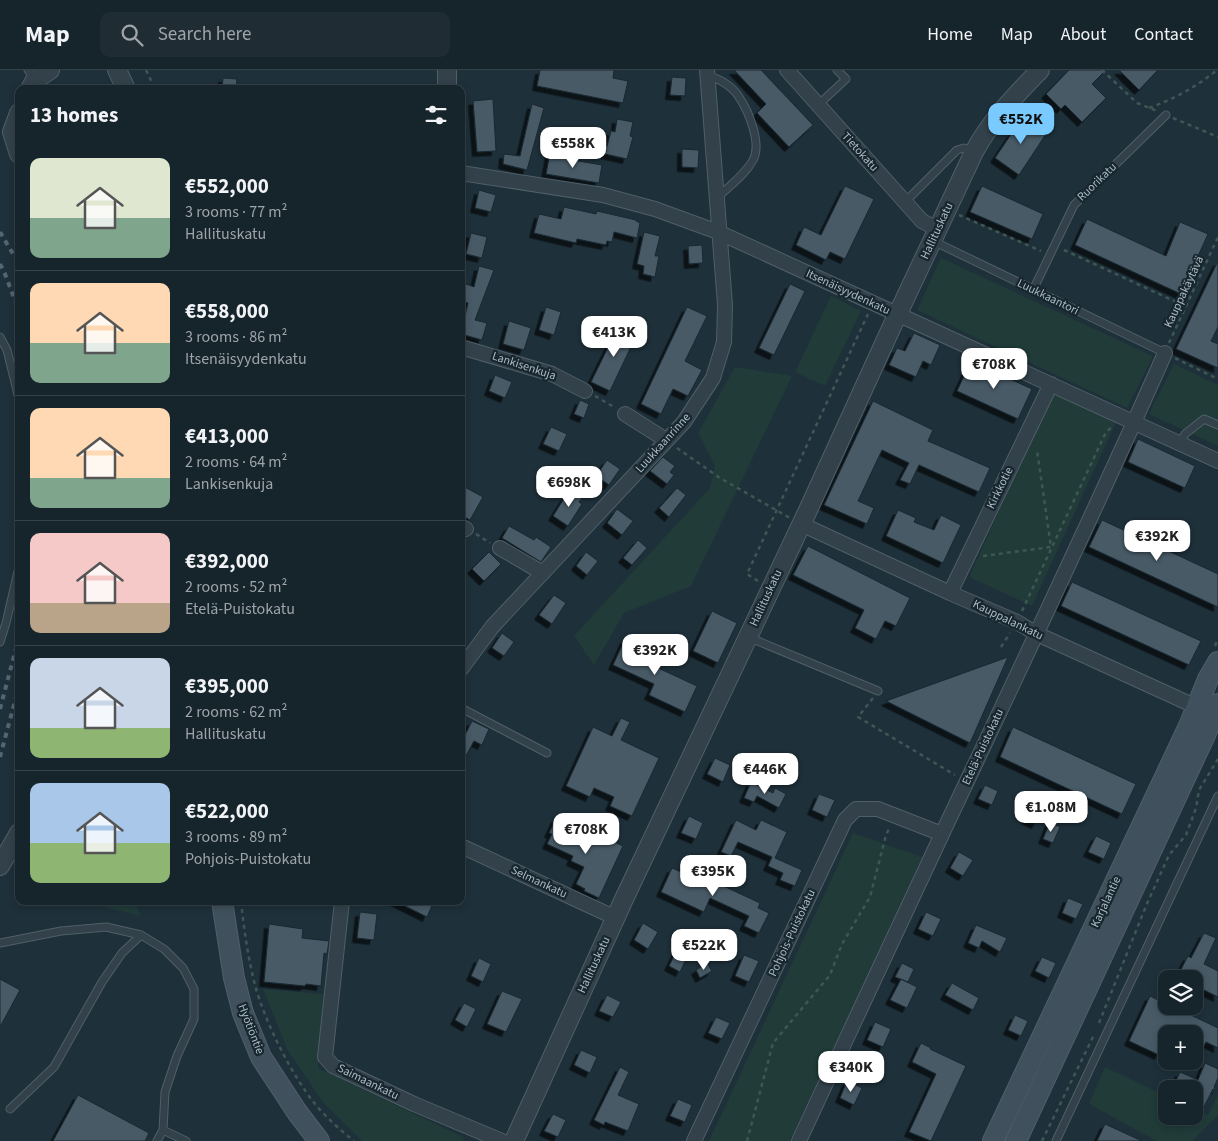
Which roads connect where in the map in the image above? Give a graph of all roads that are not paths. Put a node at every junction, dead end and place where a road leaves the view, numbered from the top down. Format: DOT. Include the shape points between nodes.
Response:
graph roads {
  1 [pos="50,70"];
  2 [pos="117,70"];
  3 [pos="447,70"];
  4 [pos="787,70"];
  5 [pos="838,70"];
  6 [pos="1040,70"];
  7 [pos="707,73"];
  8 [pos="31,80"];
  9 [pos="124,85"];
  10 [pos="447,85"];
  11 [pos="818,105"];
  12 [pos="1166,115"];
  13 [pos="15,124"];
  14 [pos="15,141"];
  15 [pos="974,152"];
  16 [pos="465,174"];
  17 [pos="716,199"];
  18 [pos="905,202"];
  19 [pos="718,232"];
  20 [pos="935,235"];
  21 [pos="1033,290"];
  22 [pos="898,315"];
  23 [pos="0,338"];
  24 [pos="465,348"];
  25 [pos="1169,355"];
  26 [pos="15,383"];
  27 [pos="1051,384"];
  28 [pos="585,391"];
  29 [pos="625,414"];
  30 [pos="1134,422"];
  31 [pos="1218,425"];
  32 [pos="666,440"];
  33 [pos="1181,442"];
  34 [pos="1218,460"];
  35 [pos="801,524"];
  36 [pos="500,548"];
  37 [pos="543,573"];
  38 [pos="15,584"];
  39 [pos="950,594"];
  40 [pos="1037,634"];
  41 [pos="748,637"];
  42 [pos="0,642"];
  43 [pos="1218,662"];
  44 [pos="465,664"];
  45 [pos="878,691"];
  46 [pos="1212,708"];
  47 [pos="465,710"];
  48 [pos="547,752"];
  49 [pos="1218,796"];
  50 [pos="942,834"];
  51 [pos="15,840"];
  52 [pos="465,848"];
  53 [pos="0,866"];
  54 [pos="223,905"];
  55 [pos="342,905"];
  56 [pos="616,918"];
  57 [pos="141,935"];
  58 [pos="0,943"];
  59 [pos="10,1109"];
  60 [pos="162,1130"];
  61 [pos="157,1141"];
  62 [pos="186,1141"];
  63 [pos="318,1141"];
  64 [pos="502,1141"];
  65 [pos="514,1141"];
  66 [pos="694,1141"];
  67 [pos="800,1141"];
  68 [pos="994,1141"];
  69 [pos="1005,1141"];
  70 [pos="1016,1141"];
  71 [pos="1056,1141"];
  1 -- 8 [label="street"];
  2 -- 9 [label="street"];
  3 -- 10 [label="street"];
  4 -- 11 [label="street, Tietokatu"];
  5 -- 11 [label="lane" via="846,79"];
  6 -- 15 [label="street, Hallituskatu" via="994,118"];
  7 -- 17 [label="street, Luukkaanrinne"];
  7 -- 17 [label="lane" via="721,80 738,96 752,123 756,143 754,158 745,172"];
  11 -- 18 [label="street, Tietokatu"];
  12 -- 21 [label="lane, Ruorikatu" via="1074,205"];
  13 -- 14 [label="street" via="12,132"];
  15 -- 18 [label="lane" via="964,148 957,150"];
  15 -- 20 [label="street, Hallituskatu"];
  16 -- 19 [label="street, Itsenäisyydenkatu" via="603,195 655,209"];
  17 -- 19 [label="street, Luukkaanrinne"];
  18 -- 20 [label="street, Tietokatu"];
  19 -- 22 [label="street, Itsenäisyydenkatu"];
  19 -- 32 [label="street, Luukkaanrinne" via="725,305 724,342 713,378 684,422"];
  20 -- 21 [label="lane, Luukkaantori"];
  20 -- 22 [label="street, Hallituskatu"];
  21 -- 25 [label="lane, Luukkaantori"];
  22 -- 27 [label="street, Itsenäisyydenkatu"];
  22 -- 35 [label="street, Hallituskatu"];
  23 -- 26 [label="lane" via="7,350"];
  24 -- 28 [label="street, Lankisenkuja" via="552,374"];
  25 -- 30 [label="street, Etelä-Puistokatu"];
  27 -- 30 [label="street, Itsenäisyydenkatu"];
  27 -- 39 [label="street, Kirkkotie"];
  29 -- 32 [label="street"];
  30 -- 33 [label="street, Itsenäisyydenkatu"];
  30 -- 40 [label="street, Etelä-Puistokatu"];
  31 -- 33 [label="lane" via="1204,419 1185,434"];
  32 -- 37 [label="street, Luukkaanrinne"];
  33 -- 34 [label="street, Itsenäisyydenkatu"];
  35 -- 39 [label="street, Kauppalankatu"];
  35 -- 41 [label="street, Hallituskatu"];
  36 -- 37 [label="street"];
  37 -- 44 [label="street, Luukkaanrinne" via="492,627"];
  38 -- 42 [label="lane"];
  39 -- 40 [label="street, Kauppalankatu"];
  40 -- 46 [label="street, Kauppalankatu"];
  40 -- 50 [label="street, Etelä-Puistokatu"];
  41 -- 45 [label="lane"];
  41 -- 56 [label="street, Hallituskatu"];
  43 -- 46 [label="main road, Karjalantie" via="1208,680"];
  46 -- 68 [label="main road, Karjalantie"];
  46 -- 70 [label="main road, Karjalantie"];
  47 -- 48 [label="lane"];
  49 -- 71 [label="lane"];
  50 -- 66 [label="street, Pohjois-Puistokatu" via="878,810 856,810 845,820"];
  50 -- 67 [label="street, Etelä-Puistokatu"];
  51 -- 53 [label="street"];
  52 -- 56 [label="street, Selmankatu"];
  54 -- 63 [label="main road, Hyötiöntie" via="234,978 261,1057"];
  55 -- 64 [label="street, Saimaankatu" via="325,1057 333,1066 387,1092"];
  56 -- 65 [label="street, Hallituskatu"];
  57 -- 58 [label="lane" via="106,927 61,931"];
  57 -- 59 [label="lane" via="122,953 102,982 54,1067"];
  57 -- 60 [label="lane" via="164,949 183,968 194,989 194,1019 165,1092"];
  60 -- 61 [label="lane"];
  60 -- 62 [label="lane"];
  68 -- 69 [label="main road"];
}
